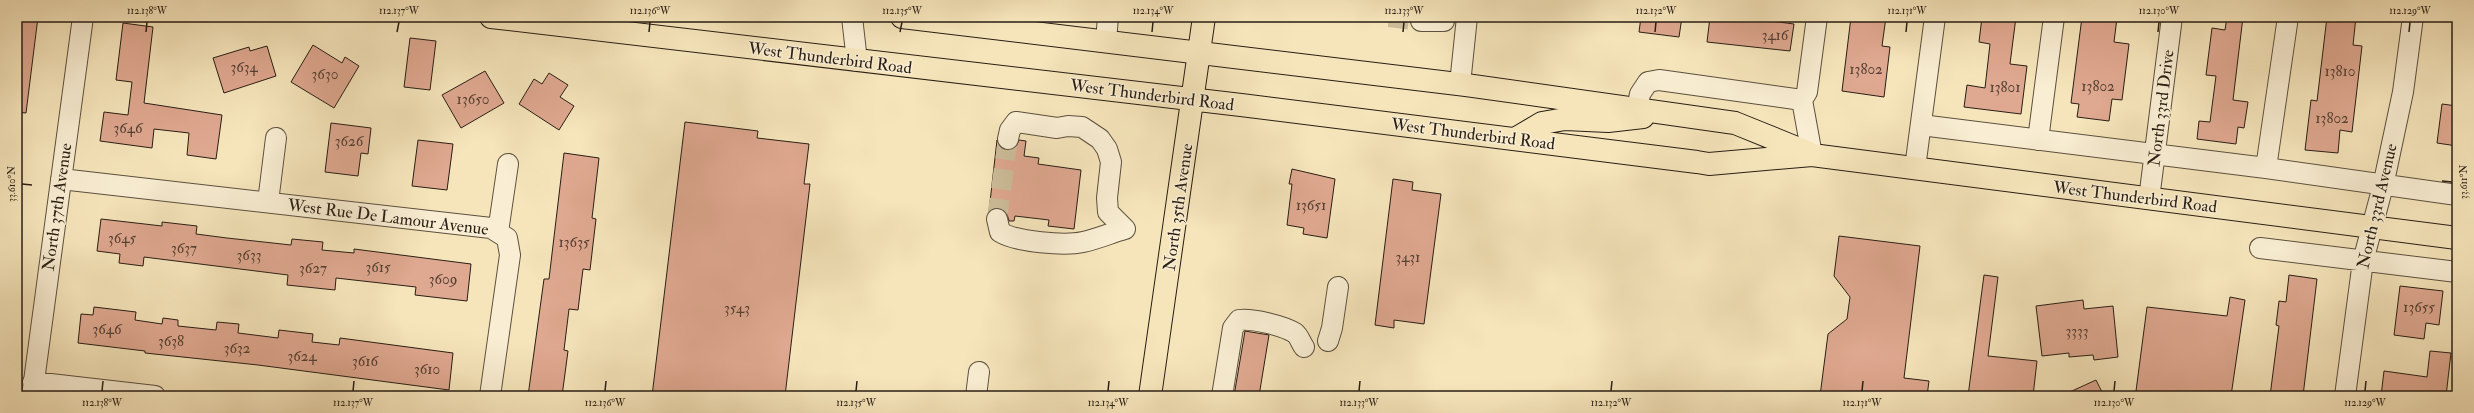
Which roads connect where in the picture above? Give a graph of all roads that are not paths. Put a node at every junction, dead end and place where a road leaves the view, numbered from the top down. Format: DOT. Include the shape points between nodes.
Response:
graph roads {
  1 [pos="83,17"];
  2 [pos="491,17"];
  3 [pos="852,17"];
  4 [pos="902,17"];
  5 [pos="1108,17"];
  6 [pos="1204,17"];
  7 [pos="1444,17"];
  8 [pos="1467,17"];
  9 [pos="1817,17"];
  10 [pos="1935,17"];
  11 [pos="2054,17"];
  12 [pos="2172,17"];
  13 [pos="2288,17"];
  14 [pos="2413,17"];
  15 [pos="556,21"];
  16 [pos="1422,21"];
  17 [pos="1106,41"];
  18 [pos="1200,51"];
  19 [pos="857,61"];
  20 [pos="1460,84"];
  21 [pos="1194,100"];
  22 [pos="1802,100"];
  23 [pos="1637,109"];
  24 [pos="1670,114"];
  25 [pos="1921,126"];
  26 [pos="276,138"];
  27 [pos="1008,139"];
  28 [pos="1515,139"];
  29 [pos="2038,140"];
  30 [pos="1812,154"];
  31 [pos="2155,155"];
  32 [pos="508,164"];
  33 [pos="1915,168"];
  34 [pos="2266,168"];
  35 [pos="61,179"];
  36 [pos="2383,186"];
  37 [pos="2457,195"];
  38 [pos="2149,199"];
  39 [pos="268,202"];
  40 [pos="997,219"];
  41 [pos="2372,227"];
  42 [pos="503,235"];
  43 [pos="2457,238"];
  44 [pos="2260,248"];
  45 [pos="2363,261"];
  46 [pos="2457,272"];
  47 [pos="1338,287"];
  48 [pos="1328,341"];
  49 [pos="1304,347"];
  50 [pos="979,372"];
  51 [pos="32,389"];
  52 [pos="155,396"];
  53 [pos="490,396"];
  54 [pos="976,396"];
  55 [pos="1150,396"];
  56 [pos="1222,396"];
  57 [pos="2345,396"];
  1 -- 35 [label="street, North 37th Avenue"];
  2 -- 15 [label="main road, West Thunderbird Road"];
  3 -- 19 [label="street"];
  4 -- 17 [label="main road, West Thunderbird Road"];
  5 -- 17 [label="street"];
  6 -- 18 [label="main road, North 35th Avenue"];
  7 -- 16 [label="street" via="1444,21"];
  8 -- 20 [label="street"];
  9 -- 22 [label="street" via="1807,92"];
  10 -- 25 [label="street"];
  11 -- 29 [label="street"];
  12 -- 31 [label="street, North 33rd Drive"];
  13 -- 34 [label="street"];
  14 -- 36 [label="street, North 33rd Avenue" via="2403,92"];
  15 -- 19 [label="main road, West Thunderbird Road"];
  17 -- 18 [label="main road, West Thunderbird Road"];
  18 -- 20 [label="main road, West Thunderbird Road"];
  18 -- 21 [label="main road, North 35th Avenue"];
  19 -- 21 [label="main road, West Thunderbird Road"];
  20 -- 23 [label="main road, West Thunderbird Road"];
  21 -- 28 [label="main road, West Thunderbird Road"];
  21 -- 55 [label="main road, North 35th Avenue"];
  22 -- 23 [label="street" via="1659,80 1648,82 1640,94"];
  22 -- 30 [label="street"];
  23 -- 24 [label="main road, West Thunderbird Road"];
  24 -- 28 [label="main road" via="1608,121 1565,119 1542,123"];
  24 -- 30 [label="main road, West Thunderbird Road" via="1735,123"];
  25 -- 29 [label="street"];
  25 -- 33 [label="street"];
  26 -- 39 [label="street, West Rue De Lamour Avenue"];
  27 -- 40 [label="street" via="1010,130 1016,122 1057,128 1082,127 1100,139 1107,149 1111,162 1108,212 1125,229 1083,242 1062,244 1009,237 1000,232"];
  28 -- 30 [label="main road, West Thunderbird Road" via="1710,164"];
  29 -- 31 [label="street"];
  30 -- 33 [label="main road, West Thunderbird Road"];
  31 -- 34 [label="street"];
  31 -- 38 [label="street, North 33rd Drive"];
  32 -- 42 [label="street"];
  33 -- 38 [label="main road, West Thunderbird Road"];
  34 -- 36 [label="street"];
  35 -- 39 [label="street, West Rue De Lamour Avenue"];
  35 -- 51 [label="street, North 37th Avenue"];
  36 -- 37 [label="street"];
  36 -- 41 [label="street, North 33rd Avenue"];
  38 -- 41 [label="main road, West Thunderbird Road"];
  39 -- 42 [label="street, West Rue De Lamour Avenue" via="491,228"];
  41 -- 43 [label="main road, West Thunderbird Road"];
  41 -- 45 [label="street, North 33rd Avenue"];
  42 -- 53 [label="street" via="510,255"];
  44 -- 45 [label="street"];
  45 -- 46 [label="street"];
  45 -- 57 [label="street, North 33rd Avenue"];
  47 -- 48 [label="street"];
  49 -- 56 [label="street" via="1296,334 1287,330 1246,319 1239,320 1233,328"];
  50 -- 54 [label="street"];
  51 -- 52 [label="street"];
}
